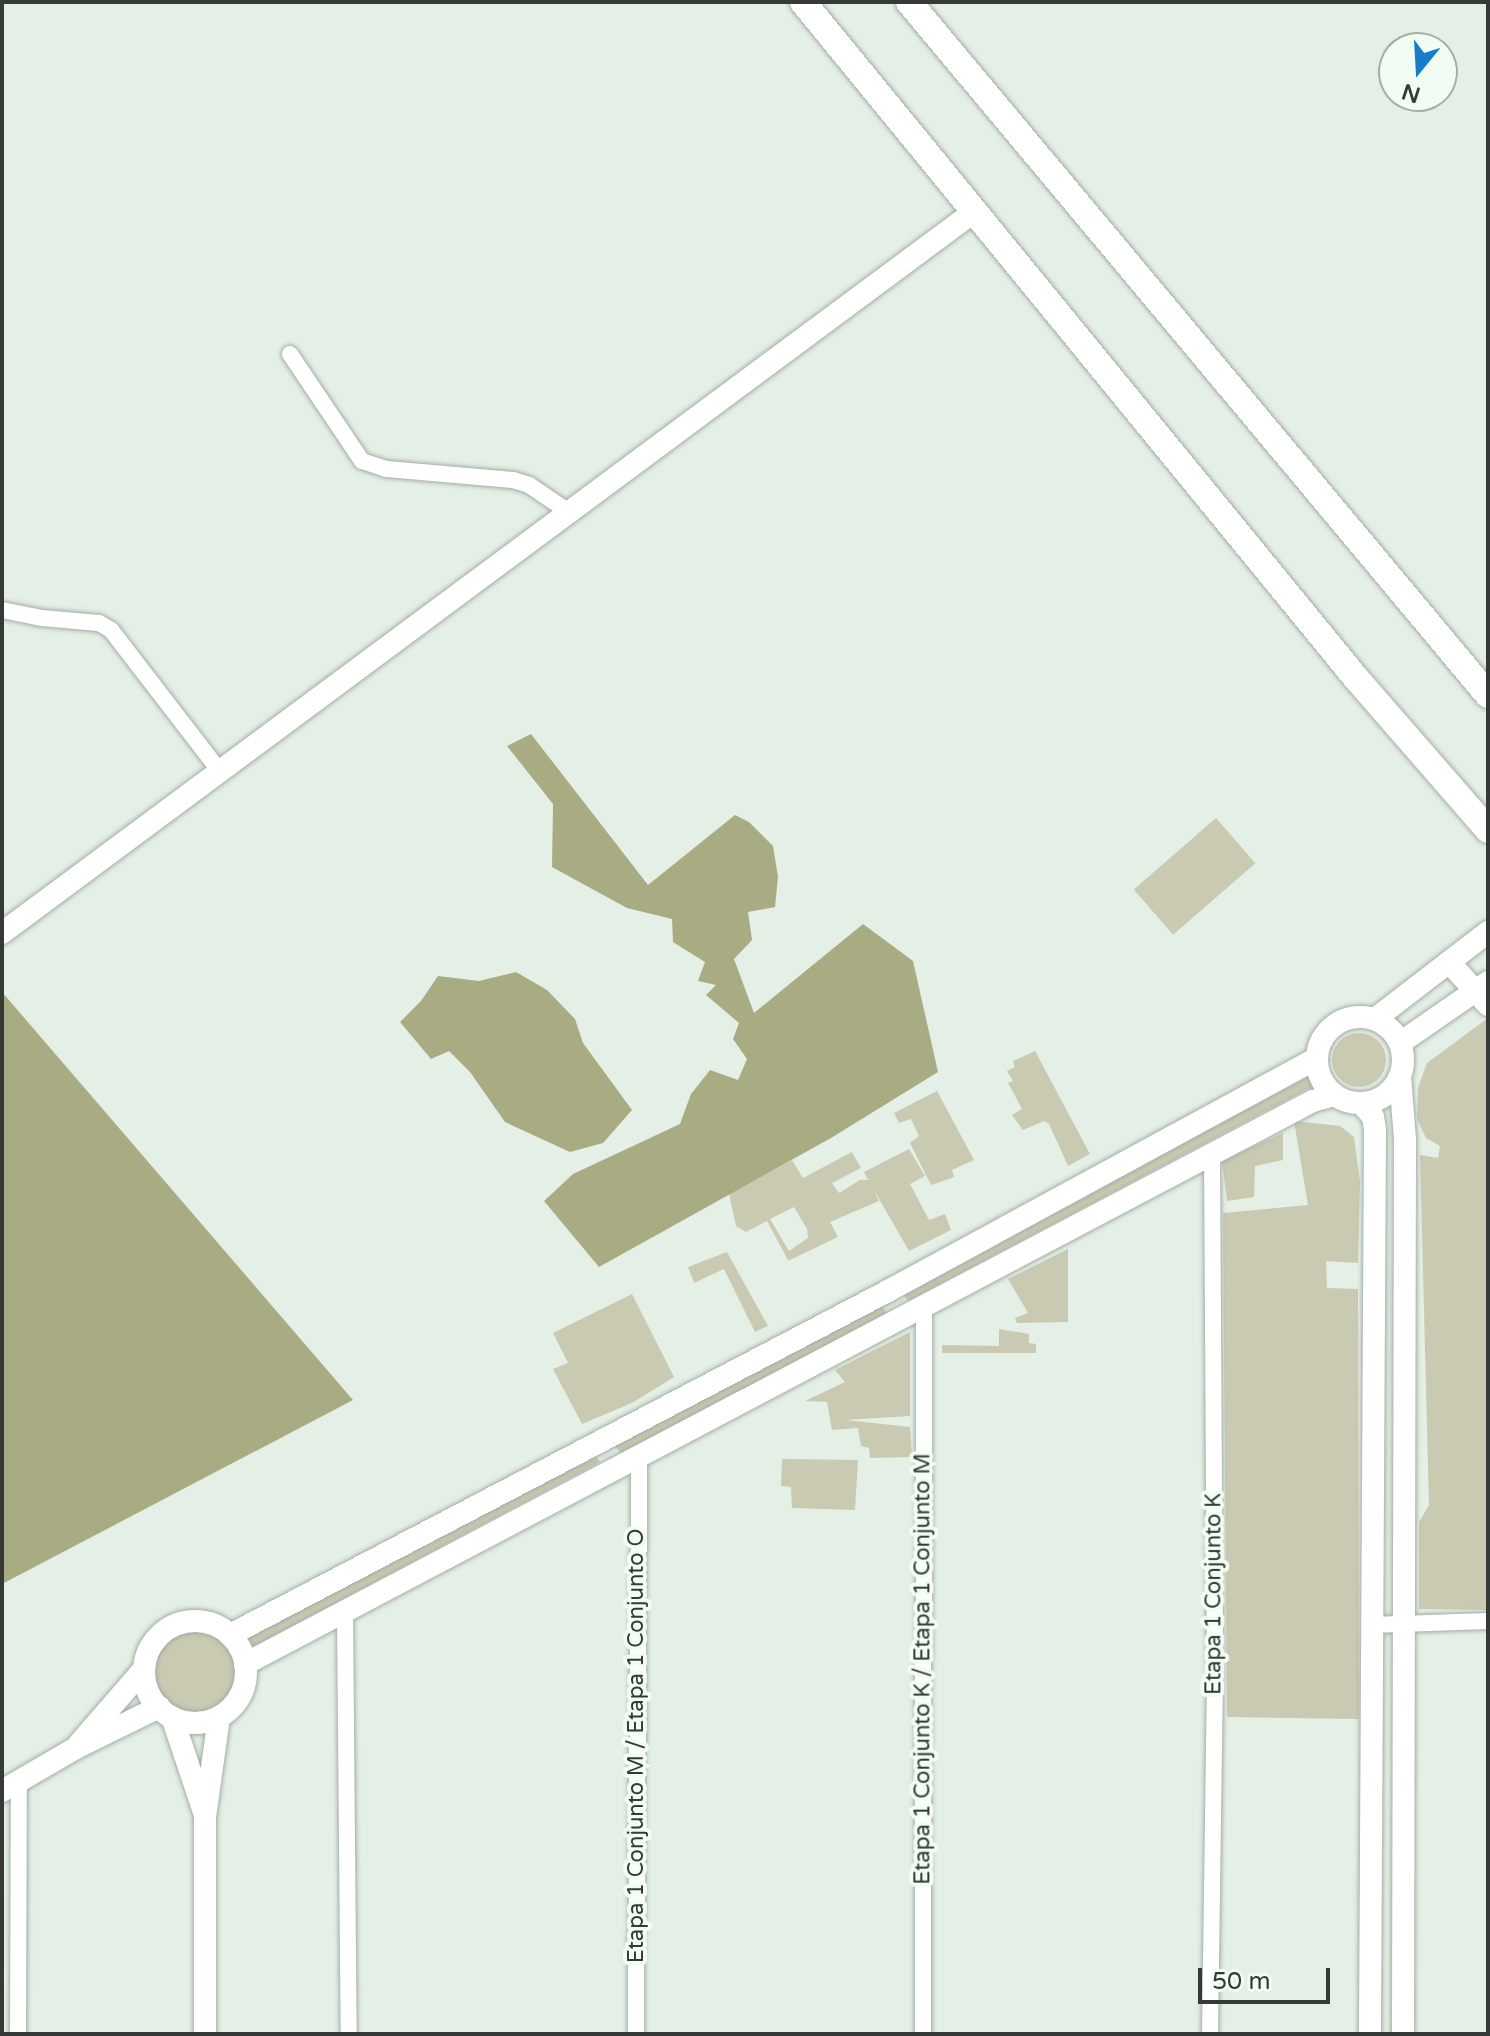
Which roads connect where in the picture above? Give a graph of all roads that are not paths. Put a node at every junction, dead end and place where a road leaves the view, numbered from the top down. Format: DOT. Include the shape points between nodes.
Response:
graph roads {
  1 [pos="803,2"];
  2 [pos="909,2"];
  3 [pos="975,211"];
  4 [pos="290,354"];
  5 [pos="569,512"];
  6 [pos="2,610"];
  7 [pos="1488,695"];
  8 [pos="218,769"];
  9 [pos="1488,830"];
  10 [pos="1488,932"];
  11 [pos="2,933"];
  12 [pos="1449,962"];
  13 [pos="1483,993"];
  14 [pos="1375,1019"];
  15 [pos="1400,1043"];
  16 [pos="1316,1059"];
  17 [pos="1400,1076"];
  18 [pos="1334,1095"];
  19 [pos="1361,1103"];
  20 [pos="1212,1154"];
  21 [pos="888,1291"];
  22 [pos="924,1305"];
  23 [pos="901,1316"];
  24 [pos="600,1442"];
  25 [pos="639,1458"];
  26 [pos="616,1470"];
  27 [pos="345,1612"];
  28 [pos="1403,1621"];
  29 [pos="1488,1621"];
  30 [pos="1371,1625"];
  31 [pos="230,1635"];
  32 [pos="245,1664"];
  33 [pos="144,1669"];
  34 [pos="165,1712"];
  35 [pos="219,1717"];
  36 [pos="76,1748"];
  37 [pos="11,1786"];
  38 [pos="205,1817"];
  39 [pos="18,2034"];
  40 [pos="205,2034"];
  41 [pos="349,2034"];
  42 [pos="636,2034"];
  43 [pos="923,2034"];
  44 [pos="1210,2034"];
  45 [pos="1370,2034"];
  46 [pos="1403,2034"];
  1 -- 3 [label="main road"];
  2 -- 7 [label="main road"];
  3 -- 5 [label="street"];
  3 -- 9 [label="main road" via="1348,669"];
  4 -- 5 [label="street" via="362,461 387,469 521,482"];
  5 -- 8 [label="street"];
  6 -- 8 [label="street" via="99,623 111,630"];
  8 -- 11 [label="street"];
  10 -- 12 [label="street"];
  12 -- 13 [label="street"];
  12 -- 14 [label="street"];
  13 -- 15 [label="street"];
  14 -- 15 [label="street"];
  14 -- 16 [label="street" via="1342,1019 1324,1036"];
  15 -- 17 [label="street"];
  16 -- 18 [label="street" via="1318,1073"];
  16 -- 21 [label="street"];
  17 -- 19 [label="street" via="1391,1090"];
  17 -- 28 [label="street" via="1405,1124"];
  18 -- 19 [label="street"];
  18 -- 20 [label="street"];
  19 -- 30 [label="street" via="1373,1117 1375,1130"];
  20 -- 22 [label="street"];
  20 -- 44 [label="street, Etapa 1 Conjunto K" via="1215,1659"];
  21 -- 23 [label="street"];
  21 -- 24 [label="street"];
  22 -- 23 [label="street"];
  22 -- 43 [label="street, Etapa 1 Conjunto K / Etapa 1 Conjunto M"];
  23 -- 25 [label="street"];
  24 -- 26 [label="street"];
  24 -- 31 [label="street"];
  25 -- 26 [label="street"];
  25 -- 42 [label="street, Etapa 1 Conjunto M / Etapa 1 Conjunto O"];
  26 -- 27 [label="street"];
  27 -- 32 [label="street"];
  27 -- 41 [label="street"];
  28 -- 29 [label="street"];
  28 -- 30 [label="street"];
  28 -- 46 [label="street"];
  30 -- 45 [label="street"];
  31 -- 32 [label="street"];
  31 -- 33 [label="street" via="201,1621 169,1628 156,1639"];
  32 -- 35 [label="street" via="241,1695"];
  33 -- 34 [label="street" via="147,1690"];
  33 -- 36 [label="street"];
  34 -- 35 [label="street" via="195,1722"];
  34 -- 36 [label="street"];
  34 -- 38 [label="street"];
  35 -- 38 [label="street"];
  36 -- 37 [label="street"];
  37 -- 39 [label="street"];
  38 -- 40 [label="street"];
}
